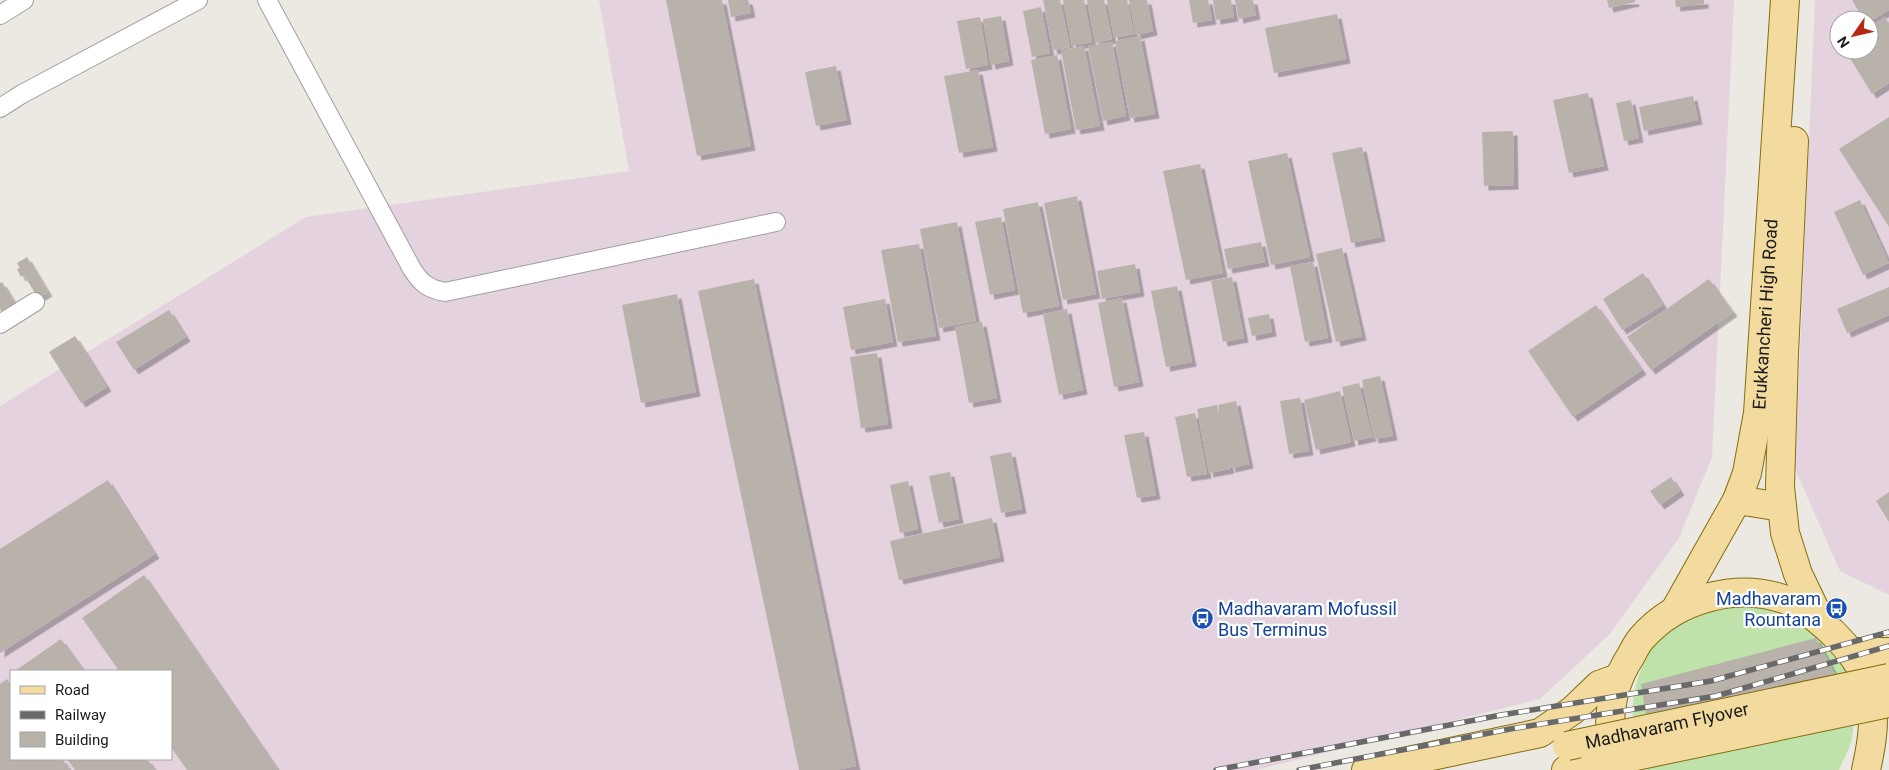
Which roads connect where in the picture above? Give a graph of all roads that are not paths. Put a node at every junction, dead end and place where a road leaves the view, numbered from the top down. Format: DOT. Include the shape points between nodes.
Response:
graph roads {
  1 [pos="24,0"];
  2 [pos="198,0"];
  3 [pos="267,0"];
  4 [pos="1785,0"];
  5 [pos="1799,0"];
  6 [pos="0,15"];
  7 [pos="0,108"];
  8 [pos="776,222"];
  9 [pos="35,302"];
  10 [pos="0,324"];
  11 [pos="1737,500"];
  12 [pos="1782,507"];
  13 [pos="1675,610"];
  14 [pos="1821,622"];
  15 [pos="1853,652"];
  16 [pos="1889,652"];
  17 [pos="1618,678"];
  18 [pos="1889,678"];
  19 [pos="1889,703"];
  20 [pos="1889,748"];
  21 [pos="1366,770"];
  22 [pos="1446,770"];
  23 [pos="1566,770"];
  24 [pos="1619,770"];
  25 [pos="1868,770"];
  1 -- 6 [label="street"];
  2 -- 7 [label="street"];
  3 -- 8 [label="street" via="412,269 420,282 430,289 445,292"];
  4 -- 11 [label="main road, Erukkancheri High Road" via="1758,413 1747,473"];
  5 -- 12 [label="main road" via="1784,353"];
  9 -- 10 [label="street"];
  11 -- 12 [label="main road"];
  11 -- 13 [label="main road, Erukkancheri High Road"];
  12 -- 14 [label="main road" via="1798,574"];
  13 -- 14 [label="main road" via="1711,596 1751,592 1789,601"];
  13 -- 17 [label="main road" via="1641,639"];
  14 -- 15 [label="main road"];
  15 -- 16 [label="main road"];
  15 -- 25 [label="main road" via="1870,691 1874,733"];
  17 -- 21 [label="main road" via="1599,685 1573,710 1540,733"];
  17 -- 24 [label="main road" via="1610,713 1612,748"];
  18 -- 22 [label="main road, Madhavaram Flyover, bridge"];
  19 -- 23 [label="main road, Madhavaram Flyover, bridge"];
  20 -- 25 [label="main road"];
}
